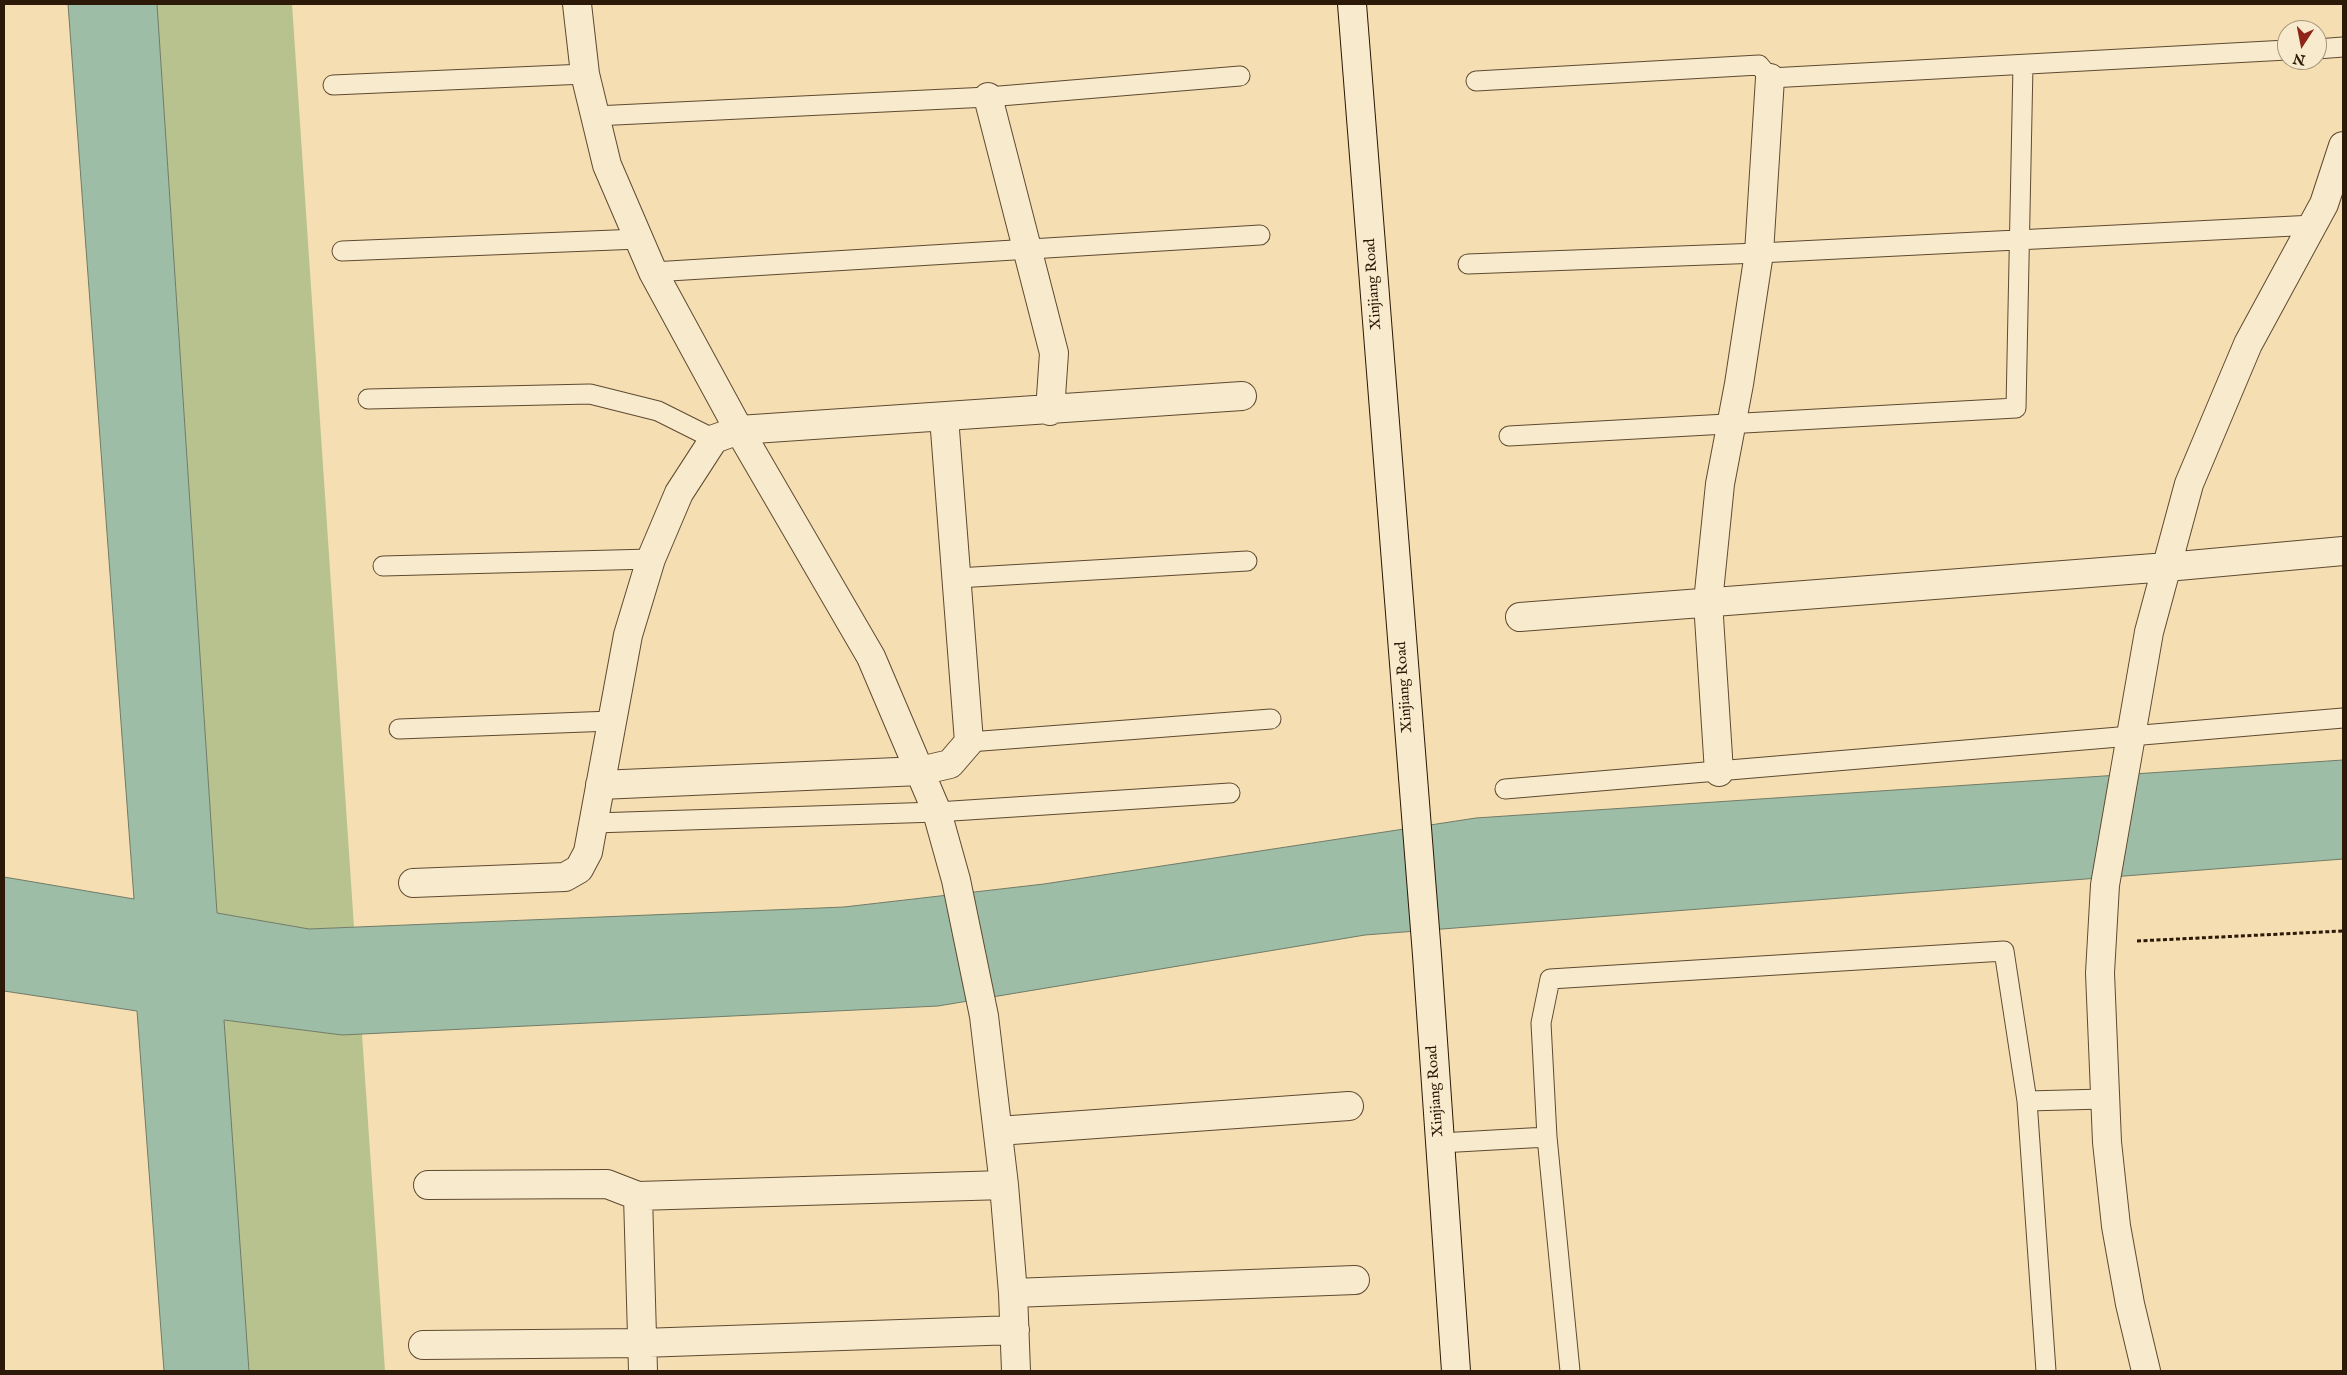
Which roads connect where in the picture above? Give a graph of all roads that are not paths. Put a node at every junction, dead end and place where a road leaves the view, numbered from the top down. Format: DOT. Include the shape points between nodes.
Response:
graph roads {
  1 [pos="577,4"];
  2 [pos="1352,4"];
  3 [pos="2343,47"];
  4 [pos="2327,48"];
  5 [pos="2277,51"];
  6 [pos="2023,65"];
  7 [pos="585,74"];
  8 [pos="1240,76"];
  9 [pos="1770,78"];
  10 [pos="1476,80"];
  11 [pos="333,86"];
  12 [pos="988,97"];
  13 [pos="595,116"];
  14 [pos="2343,146"];
  15 [pos="2336,188"];
  16 [pos="2314,225"];
  17 [pos="1260,235"];
  18 [pos="639,239"];
  19 [pos="2019,240"];
  20 [pos="1028,250"];
  21 [pos="342,252"];
  22 [pos="1758,253"];
  23 [pos="1468,264"];
  24 [pos="653,272"];
  25 [pos="1242,396"];
  26 [pos="368,399"];
  27 [pos="1050,411"];
  28 [pos="944,417"];
  29 [pos="1731,423"];
  30 [pos="726,434"];
  31 [pos="1509,436"];
  32 [pos="2343,551"];
  33 [pos="651,559"];
  34 [pos="1246,561"];
  35 [pos="383,566"];
  36 [pos="2167,567"];
  37 [pos="956,578"];
  38 [pos="1708,602"];
  39 [pos="1520,616"];
  40 [pos="2343,718"];
  41 [pos="1271,719"];
  42 [pos="612,720"];
  43 [pos="399,729"];
  44 [pos="2130,737"];
  45 [pos="969,742"];
  46 [pos="920,771"];
  47 [pos="1719,772"];
  48 [pos="600,785"];
  49 [pos="1505,789"];
  50 [pos="1230,793"];
  51 [pos="937,812"];
  52 [pos="594,823"];
  53 [pos="413,884"];
  54 [pos="2104,1099"];
  55 [pos="2027,1101"];
  56 [pos="1349,1106"];
  57 [pos="998,1131"];
  58 [pos="1547,1137"];
  59 [pos="1440,1143"];
  60 [pos="428,1185"];
  61 [pos="1004,1185"];
  62 [pos="638,1196"];
  63 [pos="1355,1280"];
  64 [pos="1013,1293"];
  65 [pos="1015,1330"];
  66 [pos="642,1343"];
  67 [pos="423,1344"];
  68 [pos="643,1371"];
  69 [pos="1016,1371"];
  70 [pos="1456,1371"];
  71 [pos="1570,1371"];
  72 [pos="2046,1371"];
  73 [pos="2146,1371"];
  1 -- 7 [label="street"];
  2 -- 59 [label="street, Xinjiang Road"];
  3 -- 4 [label="lane"];
  5 -- 6 [label="lane"];
  6 -- 9 [label="lane"];
  6 -- 19 [label="lane"];
  7 -- 11 [label="lane"];
  7 -- 13 [label="street"];
  8 -- 12 [label="lane"];
  9 -- 10 [label="lane" via="1759,64"];
  9 -- 22 [label="street"];
  12 -- 13 [label="lane"];
  12 -- 20 [label="street"];
  13 -- 18 [label="street" via="607,165"];
  14 -- 15 [label="street"];
  15 -- 16 [label="street"];
  16 -- 19 [label="lane"];
  16 -- 36 [label="street" via="2248,344 2189,484"];
  17 -- 20 [label="lane"];
  18 -- 21 [label="lane"];
  18 -- 24 [label="street"];
  19 -- 22 [label="lane"];
  19 -- 29 [label="lane" via="2016,408"];
  20 -- 24 [label="lane"];
  20 -- 27 [label="street" via="1054,353"];
  22 -- 23 [label="lane"];
  22 -- 29 [label="street"];
  24 -- 30 [label="street"];
  25 -- 27 [label="street"];
  26 -- 30 [label="lane" via="590,394 658,411"];
  27 -- 28 [label="street"];
  28 -- 30 [label="street"];
  28 -- 37 [label="street"];
  29 -- 31 [label="lane"];
  29 -- 38 [label="street" via="1720,484"];
  30 -- 33 [label="street" via="679,494"];
  30 -- 46 [label="street" via="871,657"];
  32 -- 36 [label="street"];
  33 -- 35 [label="lane"];
  33 -- 42 [label="street" via="628,635"];
  34 -- 37 [label="lane"];
  36 -- 38 [label="street"];
  36 -- 44 [label="street" via="2149,632"];
  37 -- 45 [label="street"];
  38 -- 39 [label="street"];
  38 -- 47 [label="street"];
  40 -- 44 [label="lane"];
  41 -- 45 [label="lane"];
  42 -- 43 [label="lane"];
  42 -- 48 [label="street"];
  44 -- 47 [label="lane"];
  44 -- 54 [label="street" via="2105,886 2100,973"];
  45 -- 46 [label="street" via="950,764"];
  46 -- 48 [label="street"];
  46 -- 51 [label="street"];
  47 -- 49 [label="lane"];
  48 -- 52 [label="street"];
  50 -- 51 [label="lane"];
  51 -- 52 [label="lane"];
  51 -- 57 [label="street" via="956,880 984,1016"];
  52 -- 53 [label="street" via="588,852 579,869 565,878"];
  54 -- 55 [label="lane"];
  54 -- 73 [label="street" via="2116,1226"];
  55 -- 58 [label="lane" via="2004,951 1550,979 1541,1023"];
  55 -- 72 [label="lane"];
  56 -- 57 [label="street"];
  57 -- 61 [label="street"];
  58 -- 59 [label="lane"];
  58 -- 71 [label="lane"];
  59 -- 70 [label="street, Xinjiang Road"];
  60 -- 62 [label="street" via="607,1184"];
  61 -- 62 [label="street"];
  61 -- 64 [label="street"];
  62 -- 66 [label="street"];
  63 -- 64 [label="street"];
  64 -- 65 [label="street"];
  65 -- 66 [label="street"];
  65 -- 69 [label="street"];
  66 -- 67 [label="street"];
  66 -- 68 [label="street"];
}
